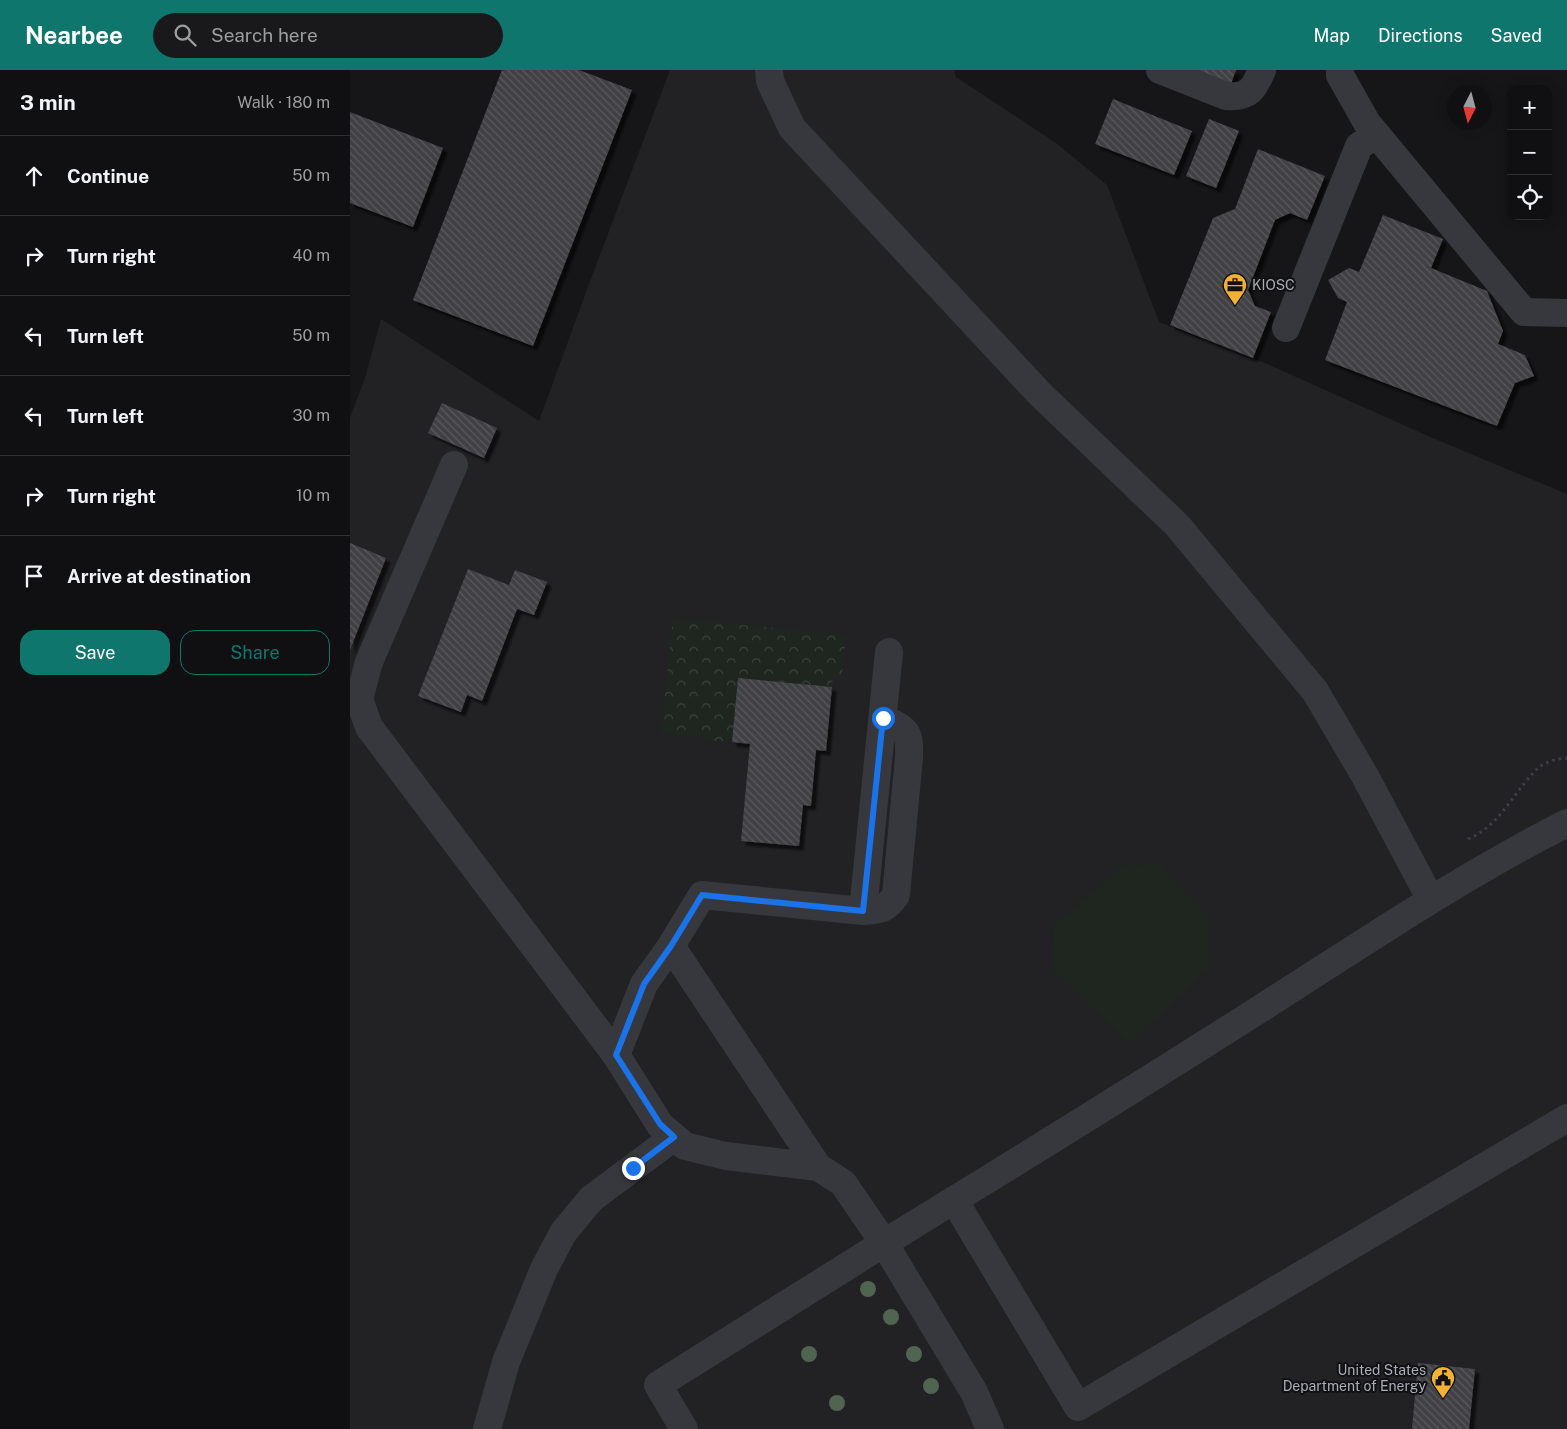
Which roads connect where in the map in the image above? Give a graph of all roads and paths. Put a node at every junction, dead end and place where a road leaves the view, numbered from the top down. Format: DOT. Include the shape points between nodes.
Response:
graph roads {
  1 [pos="769,70"];
  2 [pos="1160,70"];
  3 [pos="1262,70"];
  4 [pos="1340,70"];
  5 [pos="1376,134"];
  6 [pos="1567,313"];
  7 [pos="1286,328"];
  8 [pos="454,465"];
  9 [pos="889,652"];
  10 [pos="1567,758"];
  11 [pos="1567,823"];
  12 [pos="1468,838"];
  13 [pos="1432,900"];
  14 [pos="671,946"];
  15 [pos="616,1055"];
  16 [pos="1567,1118"];
  17 [pos="674,1137"];
  18 [pos="818,1167"];
  19 [pos="954,1200"];
  20 [pos="884,1243"];
  21 [pos="487,1429"];
  22 [pos="684,1429"];
  23 [pos="990,1429"];
  1 -- 13 [label="lane" via="770,80 792,128 1040,394 1177,526 1315,691"];
  2 -- 3 [label="lane" via="1236,97 1248,93 1256,85"];
  4 -- 5 [label="lane"];
  5 -- 6 [label="lane" via="1524,312"];
  5 -- 7 [label="lane" via="1359,146"];
  8 -- 15 [label="lane" via="369,662 359,699 369,727"];
  9 -- 14 [label="lane" via="863,911 702,895"];
  10 -- 12 [label="path" via="1539,767 1491,824"];
  11 -- 13 [label="lane" via="1514,850"];
  13 -- 19 [label="lane"];
  14 -- 15 [label="lane" via="644,984"];
  14 -- 18 [label="lane"];
  15 -- 17 [label="lane" via="660,1124"];
  16 -- 19 [label="lane" via="1078,1407"];
  17 -- 18 [label="lane" via="685,1146 726,1156"];
  17 -- 21 [label="lane" via="591,1199 563,1233 544,1269 506,1362"];
  18 -- 20 [label="lane" via="842,1183"];
  19 -- 20 [label="lane"];
  20 -- 22 [label="lane" via="658,1385"];
  20 -- 23 [label="lane" via="974,1392"];
}
